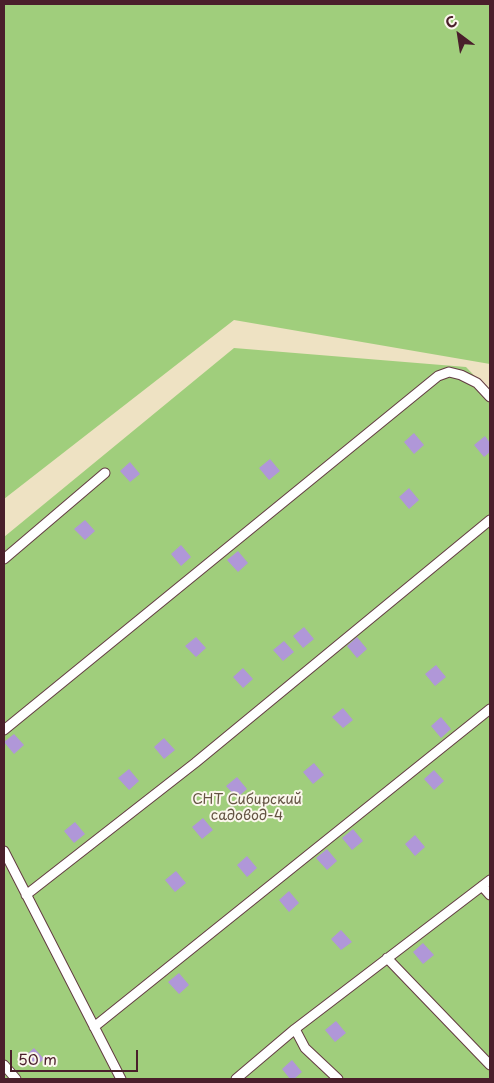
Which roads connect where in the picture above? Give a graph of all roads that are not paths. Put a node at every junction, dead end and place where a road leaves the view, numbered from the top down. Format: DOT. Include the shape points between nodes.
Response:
graph roads {
  1 [pos="490,397"];
  2 [pos="105,473"];
  3 [pos="490,520"];
  4 [pos="4,560"];
  5 [pos="490,709"];
  6 [pos="4,730"];
  7 [pos="4,851"];
  8 [pos="490,880"];
  9 [pos="482,886"];
  10 [pos="26,895"];
  11 [pos="490,895"];
  12 [pos="387,958"];
  13 [pos="94,1027"];
  14 [pos="295,1029"];
  15 [pos="4,1065"];
  16 [pos="490,1065"];
  17 [pos="16,1079"];
  18 [pos="121,1079"];
  19 [pos="236,1079"];
  20 [pos="338,1079"];
  1 -- 6 [label="lane" via="477,383 461,375 449,372 438,376"];
  2 -- 4 [label="lane"];
  3 -- 10 [label="lane" via="195,763"];
  5 -- 13 [label="lane"];
  7 -- 10 [label="lane"];
  8 -- 9 [label="lane"];
  9 -- 11 [label="lane"];
  9 -- 12 [label="lane"];
  10 -- 13 [label="lane"];
  12 -- 14 [label="lane"];
  12 -- 16 [label="lane"];
  13 -- 18 [label="lane"];
  14 -- 19 [label="lane"];
  14 -- 20 [label="lane" via="306,1048"];
  15 -- 17 [label="lane"];
}
